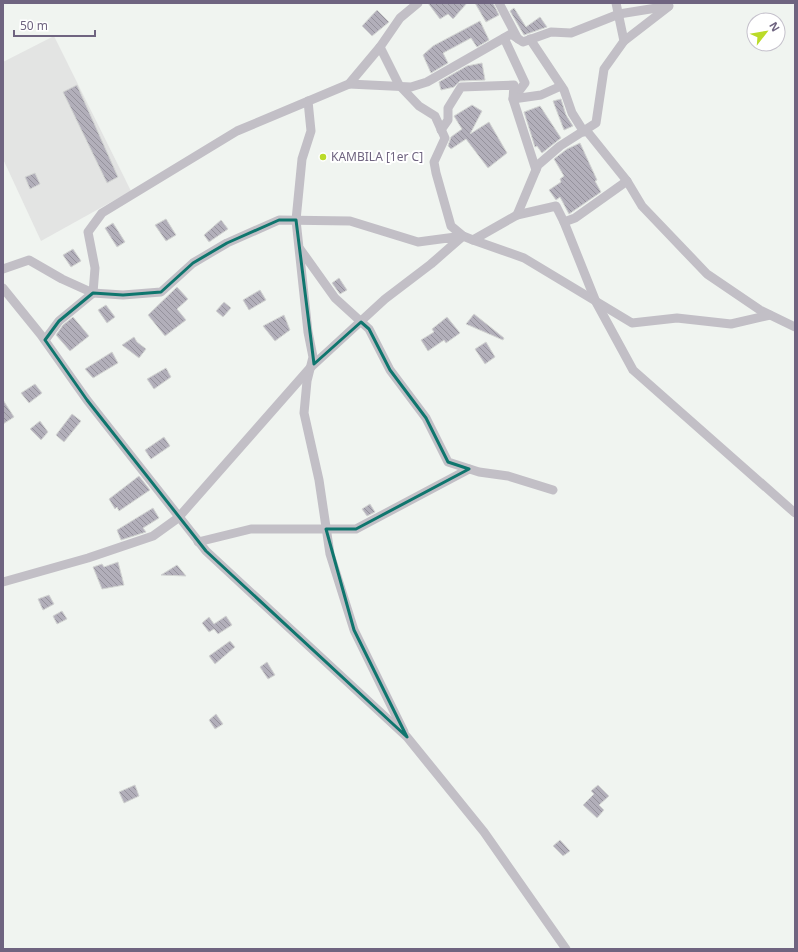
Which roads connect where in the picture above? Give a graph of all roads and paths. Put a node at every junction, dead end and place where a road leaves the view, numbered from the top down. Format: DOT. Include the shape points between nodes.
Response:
graph roads {
  1 [pos="418,3"];
  2 [pos="499,3"];
  3 [pos="616,3"];
  4 [pos="670,5"];
  5 [pos="619,14"];
  6 [pos="504,38"];
  7 [pos="518,39"];
  8 [pos="530,39"];
  9 [pos="624,41"];
  10 [pos="380,47"];
  11 [pos="349,84"];
  12 [pos="399,85"];
  13 [pos="561,86"];
  14 [pos="513,99"];
  15 [pos="308,101"];
  16 [pos="441,130"];
  17 [pos="585,131"];
  18 [pos="536,170"];
  19 [pos="627,181"];
  20 [pos="517,215"];
  21 [pos="296,220"];
  22 [pos="564,222"];
  23 [pos="463,236"];
  24 [pos="473,240"];
  25 [pos="299,248"];
  26 [pos="3,269"];
  27 [pos="3,288"];
  28 [pos="93,293"];
  29 [pos="596,302"];
  30 [pos="770,315"];
  31 [pos="361,322"];
  32 [pos="795,327"];
  33 [pos="45,340"];
  34 [pos="310,368"];
  35 [pos="469,469"];
  36 [pos="553,490"];
  37 [pos="795,513"];
  38 [pos="178,518"];
  39 [pos="326,530"];
  40 [pos="198,542"];
  41 [pos="3,582"];
  42 [pos="407,737"];
  43 [pos="566,949"];
  1 -- 10 [label="street" via="400,18"];
  2 -- 7 [label="street"];
  3 -- 5 [label="street"];
  4 -- 5 [label="street"];
  4 -- 9 [label="street"];
  5 -- 8 [label="street" via="571,33 552,32"];
  5 -- 9 [label="street"];
  6 -- 7 [label="street" via="511,34"];
  6 -- 12 [label="street" via="427,82 411,86"];
  6 -- 14 [label="street" via="524,83"];
  7 -- 8 [label="street" via="523,42"];
  8 -- 13 [label="street"];
  9 -- 17 [label="street" via="604,69 596,122"];
  10 -- 11 [label="street"];
  10 -- 12 [label="street"];
  11 -- 12 [label="street"];
  11 -- 15 [label="street"];
  12 -- 16 [label="street" via="419,106 434,116"];
  13 -- 14 [label="street" via="541,95"];
  13 -- 17 [label="street" via="572,113"];
  14 -- 16 [label="street" via="514,85 461,87 448,108 448,120"];
  14 -- 18 [label="street"];
  15 -- 21 [label="street" via="311,131 302,159"];
  15 -- 28 [label="street" via="237,131 102,213 88,232 95,268"];
  16 -- 23 [label="street" via="445,138 434,162 436,173 451,226"];
  17 -- 18 [label="street" via="560,146 538,165"];
  17 -- 19 [label="street"];
  18 -- 20 [label="street"];
  19 -- 22 [label="street" via="575,218"];
  19 -- 30 [label="street" via="642,206 706,274"];
  20 -- 22 [label="street" via="556,206"];
  20 -- 24 [label="street"];
  21 -- 23 [label="street" via="350,221 418,242"];
  21 -- 25 [label="street"];
  21 -- 28 [label="street" via="279,220 226,243 194,263 161,292 123,295"];
  22 -- 29 [label="street"];
  23 -- 24 [label="street"];
  23 -- 31 [label="street"];
  24 -- 29 [label="street" via="524,258"];
  25 -- 31 [label="street" via="335,298"];
  25 -- 34 [label="street" via="313,357"];
  26 -- 28 [label="street" via="29,260 62,280"];
  27 -- 33 [label="street"];
  28 -- 33 [label="street" via="59,321"];
  29 -- 30 [label="street" via="632,323 677,318 731,324"];
  29 -- 37 [label="street" via="633,370"];
  30 -- 32 [label="street"];
  31 -- 34 [label="street"];
  31 -- 35 [label="street" via="369,329 390,370 426,418 448,462"];
  33 -- 38 [label="street" via="87,400"];
  34 -- 38 [label="street"];
  34 -- 39 [label="street" via="304,413 319,480"];
  35 -- 36 [label="street" via="508,476"];
  35 -- 39 [label="street" via="356,529"];
  38 -- 40 [label="street"];
  38 -- 41 [label="street" via="152,536 88,558"];
  39 -- 40 [label="street" via="251,530"];
  39 -- 42 [label="street" via="330,554 354,630"];
  40 -- 42 [label="street"];
  42 -- 43 [label="street" via="484,832"];
}
